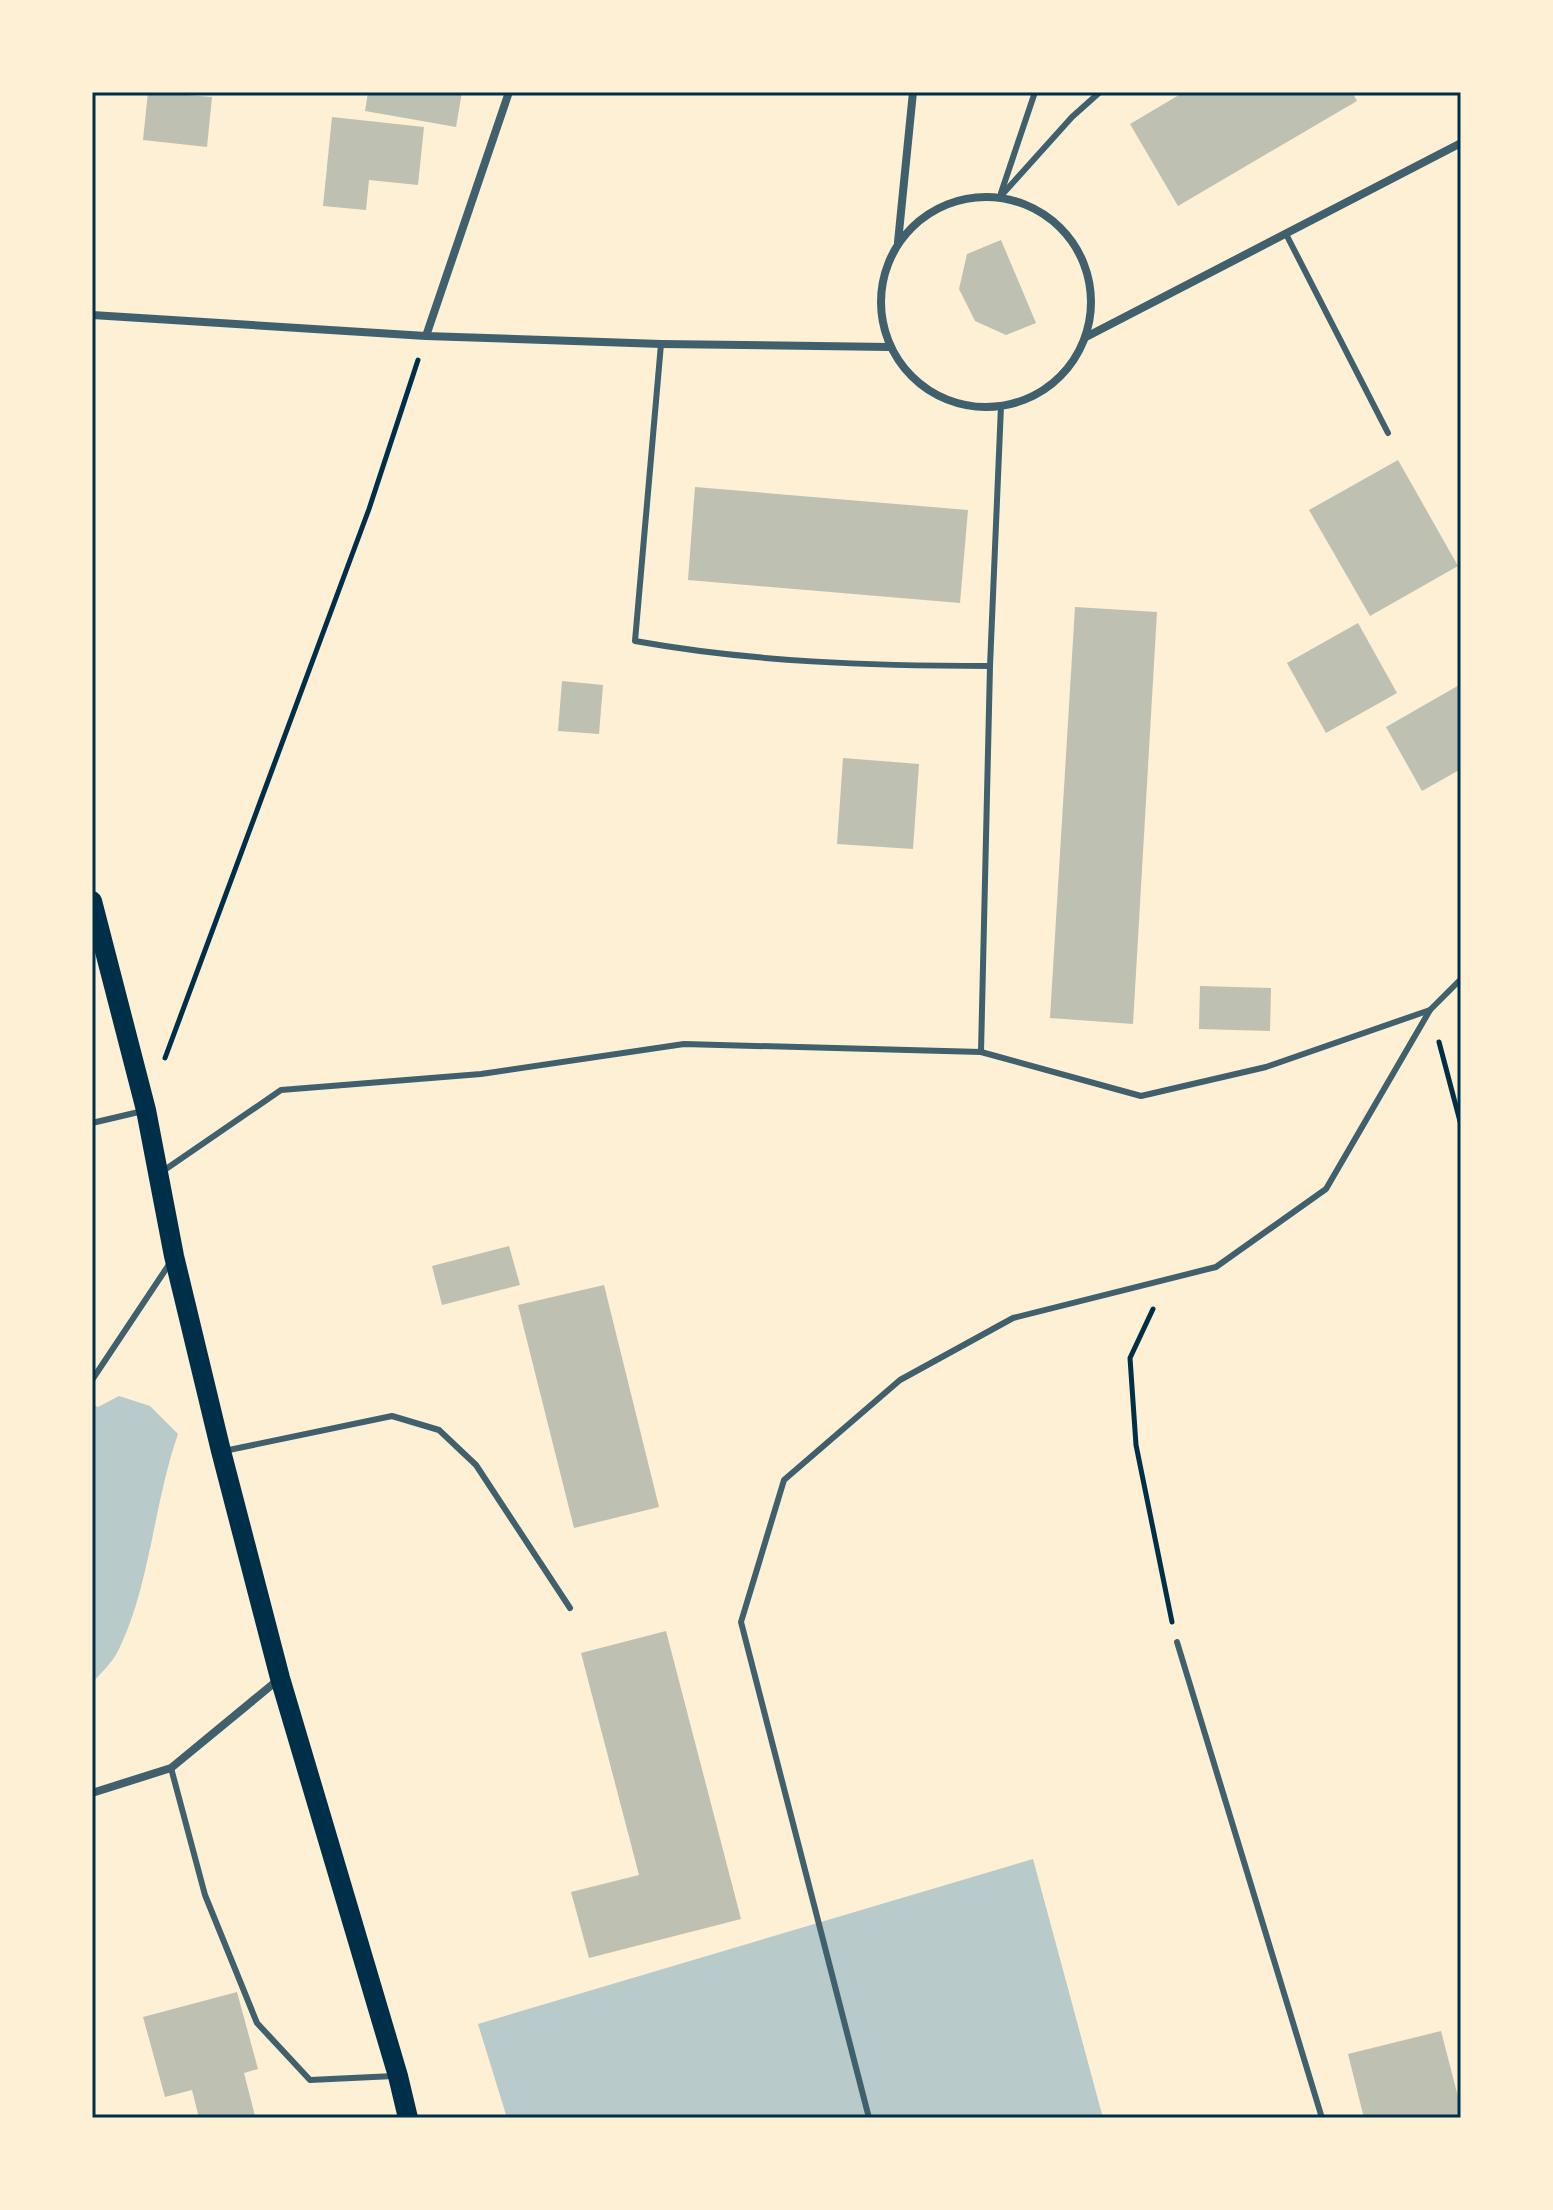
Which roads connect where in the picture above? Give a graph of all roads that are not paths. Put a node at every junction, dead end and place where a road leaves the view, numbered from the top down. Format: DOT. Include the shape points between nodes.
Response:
graph roads {
  1 [pos="509,92"];
  2 [pos="913,92"];
  3 [pos="1035,92"];
  4 [pos="1100,92"];
  5 [pos="1461,143"];
  6 [pos="1000,197"];
  7 [pos="1286,234"];
  8 [pos="898,242"];
  9 [pos="92,315"];
  10 [pos="426,336"];
  11 [pos="1086,337"];
  12 [pos="661,344"];
  13 [pos="890,347"];
  14 [pos="1001,406"];
  15 [pos="1388,433"];
  16 [pos="990,666"];
  17 [pos="92,901"];
  18 [pos="1461,979"];
  19 [pos="1430,1010"];
  20 [pos="981,1052"];
  21 [pos="146,1110"];
  22 [pos="92,1123"];
  23 [pos="158,1174"];
  24 [pos="174,1256"];
  25 [pos="92,1380"];
  26 [pos="221,1451"];
  27 [pos="570,1608"];
  28 [pos="1177,1642"];
  29 [pos="280,1678"];
  30 [pos="171,1768"];
  31 [pos="92,1793"];
  32 [pos="398,2076"];
  33 [pos="408,2118"];
  34 [pos="869,2118"];
  35 [pos="1322,2118"];
  1 -- 10 [label="street"];
  2 -- 8 [label="street"];
  3 -- 6 [label="lane"];
  4 -- 6 [label="lane"];
  5 -- 7 [label="street"];
  6 -- 8 [label="street" via="970,197 942,205"];
  6 -- 11 [label="street" via="1030,206 1056,223 1076,247 1088,275 1092,306"];
  7 -- 11 [label="street"];
  7 -- 15 [label="lane"];
  8 -- 13 [label="street" via="883,275 880,311"];
  9 -- 10 [label="street"];
  10 -- 12 [label="street"];
  11 -- 14 [label="street" via="1073,363 1053,384 1028,399"];
  12 -- 13 [label="street"];
  12 -- 16 [label="lane" via="635,641 706,654 894,666"];
  13 -- 14 [label="street" via="924,388 947,401"];
  14 -- 16 [label="lane"];
  16 -- 20 [label="lane"];
  17 -- 21 [label="main road"];
  18 -- 19 [label="lane"];
  19 -- 20 [label="lane" via="1266,1067 1141,1096"];
  19 -- 34 [label="lane" via="1326,1189 1216,1267 1013,1318 900,1380 784,1480 741,1622"];
  20 -- 23 [label="lane" via="684,1044 481,1074 281,1090"];
  21 -- 22 [label="lane"];
  21 -- 23 [label="main road"];
  23 -- 24 [label="main road"];
  24 -- 25 [label="lane"];
  24 -- 26 [label="main road"];
  26 -- 27 [label="lane" via="392,1416 439,1430 476,1465"];
  26 -- 29 [label="main road"];
  28 -- 35 [label="lane"];
  29 -- 30 [label="street"];
  29 -- 32 [label="main road"];
  30 -- 31 [label="street"];
  30 -- 32 [label="lane" via="205,1895 257,2023 310,2080"];
  32 -- 33 [label="main road"];
}
